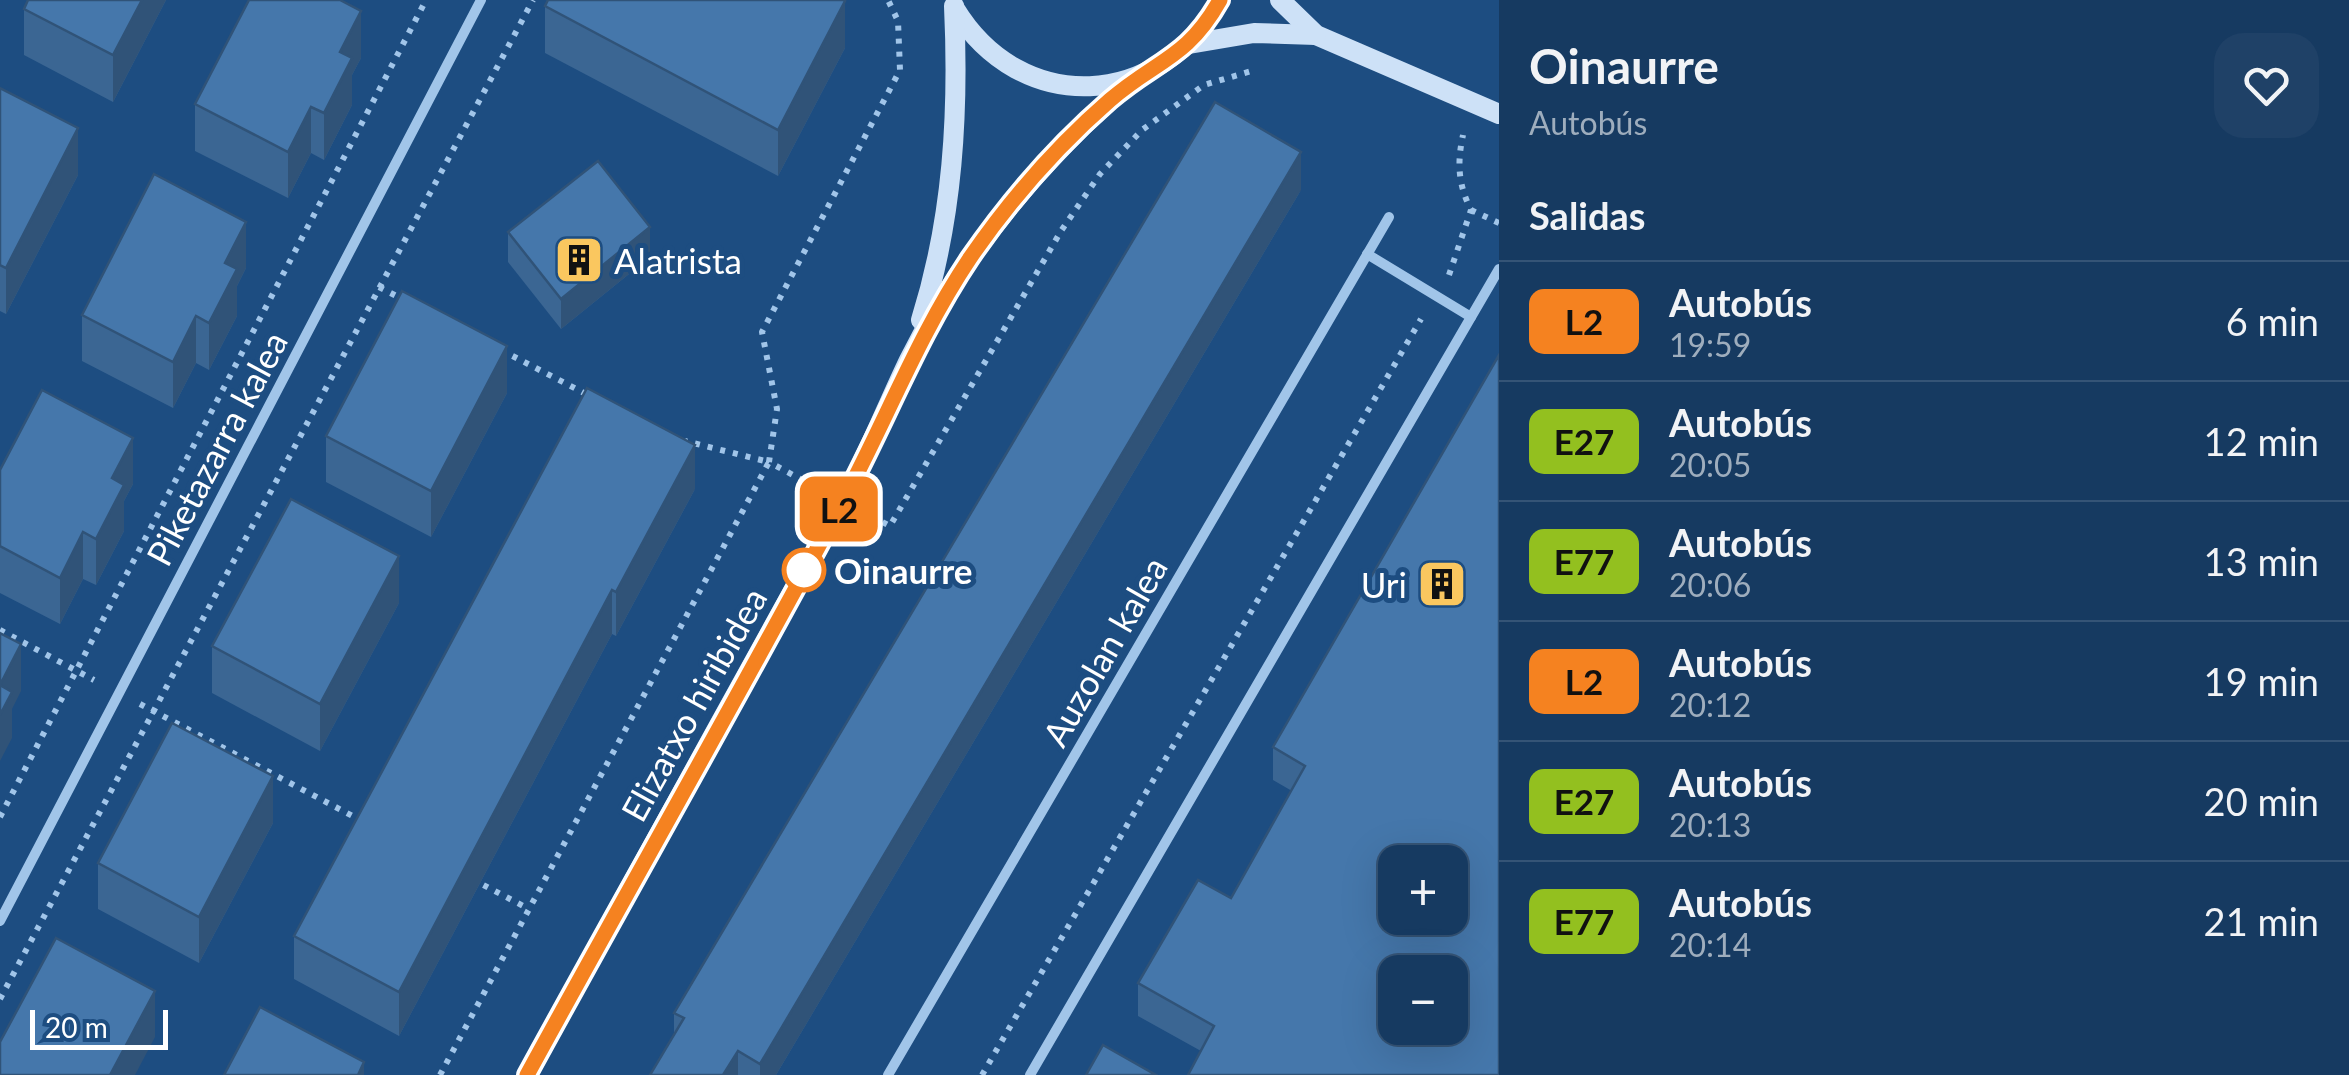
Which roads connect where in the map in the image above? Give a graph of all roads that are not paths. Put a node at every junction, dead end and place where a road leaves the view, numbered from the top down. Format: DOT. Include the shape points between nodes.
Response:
graph roads {
  1 [pos="481,0"];
  2 [pos="1220,0"];
  3 [pos="1280,0"];
  4 [pos="952,3"];
  5 [pos="1316,35"];
  6 [pos="1190,44"];
  7 [pos="1135,78"];
  8 [pos="1499,114"];
  9 [pos="1389,218"];
  10 [pos="1367,254"];
  11 [pos="1499,269"];
  12 [pos="1471,317"];
  13 [pos="909,360"];
  14 [pos="0,920"];
  15 [pos="526,1075"];
  16 [pos="888,1075"];
  17 [pos="1030,1075"];
  1 -- 14 [label="street, Piketazarra kalea"];
  2 -- 6 [label="main road"];
  3 -- 5 [label="main road"];
  4 -- 7 [label="main road" via="999,59 1042,80 1089,87"];
  4 -- 13 [label="main road, Elizatxo hiribidea" via="956,124 950,183 938,258"];
  5 -- 6 [label="main road" via="1254,34"];
  5 -- 8 [label="main road"];
  6 -- 7 [label="main road"];
  7 -- 13 [label="main road, Elizatxo hiribidea" via="1007,207"];
  9 -- 10 [label="street, Auzolan kalea"];
  10 -- 12 [label="street"];
  10 -- 16 [label="street, Auzolan kalea"];
  11 -- 12 [label="street"];
  12 -- 17 [label="street"];
  13 -- 15 [label="main road, Elizatxo hiribidea" via="842,502"];
}
